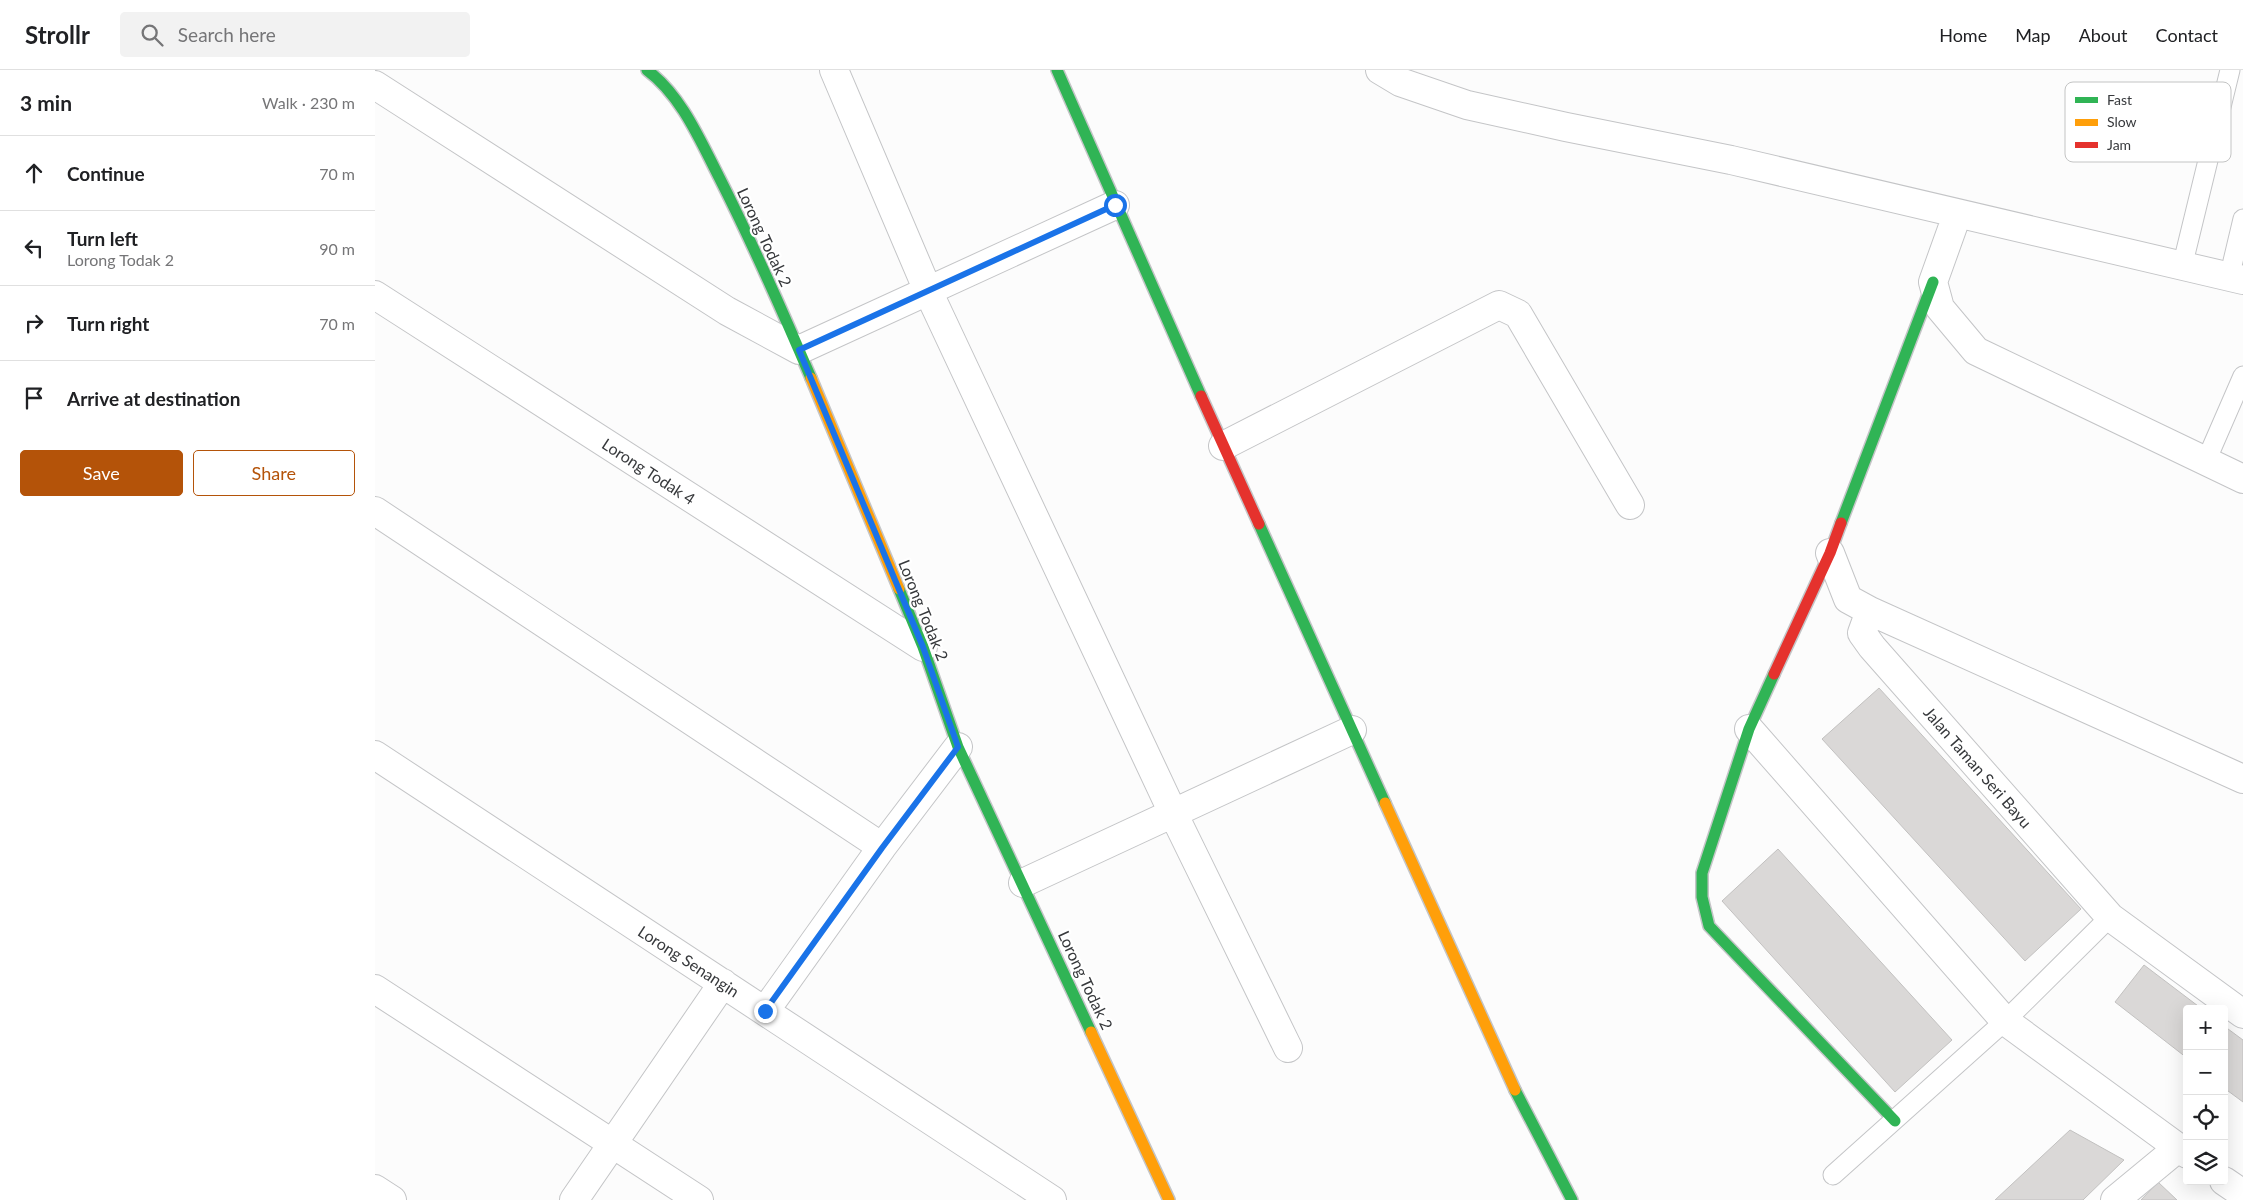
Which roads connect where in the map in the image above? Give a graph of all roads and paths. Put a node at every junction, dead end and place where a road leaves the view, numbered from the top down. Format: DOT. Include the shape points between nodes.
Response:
graph roads {
  1 [pos="647,70"];
  2 [pos="834,70"];
  3 [pos="1057,70"];
  4 [pos="1380,70"];
  5 [pos="375,85"];
  6 [pos="2208,162"];
  7 [pos="1115,205"];
  8 [pos="1957,215"];
  9 [pos="2243,219"];
  10 [pos="2182,267"];
  11 [pos="2236,279"];
  12 [pos="1933,282"];
  13 [pos="928,291"];
  14 [pos="375,295"];
  15 [pos="799,350"];
  16 [pos="2243,376"];
  17 [pos="1223,446"];
  18 [pos="2206,461"];
  19 [pos="2243,479"];
  20 [pos="1630,505"];
  21 [pos="375,510"];
  22 [pos="1830,553"];
  23 [pos="1870,611"];
  24 [pos="923,647"];
  25 [pos="1749,729"];
  26 [pos="1352,730"];
  27 [pos="958,747"];
  28 [pos="375,755"];
  29 [pos="2243,779"];
  30 [pos="1173,813"];
  31 [pos="882,848"];
  32 [pos="1023,882"];
  33 [pos="2110,917"];
  34 [pos="723,983"];
  35 [pos="375,989"];
  36 [pos="765,1011"];
  37 [pos="2243,1014"];
  38 [pos="2005,1020"];
  39 [pos="1288,1048"];
  40 [pos="1895,1121"];
  41 [pos="612,1145"];
  42 [pos="2183,1151"];
  43 [pos="1833,1175"];
  44 [pos="2228,1184"];
  45 [pos="375,1189"];
  46 [pos="2243,1194"];
  47 [pos="392,1200"];
  48 [pos="574,1200"];
  49 [pos="699,1200"];
  50 [pos="1052,1200"];
  51 [pos="1169,1200"];
  52 [pos="1572,1200"];
  53 [pos="2115,1200"];
  1 -- 15 [label="street, Lorong Todak 2" via="663,82 697,134 745,228"];
  2 -- 13 [label="street"];
  3 -- 7 [label="street"];
  4 -- 8 [label="street" via="1400,82 1467,105 1731,160"];
  5 -- 15 [label="street" via="727,312"];
  6 -- 10 [label="lane"];
  7 -- 13 [label="street"];
  7 -- 17 [label="street"];
  8 -- 10 [label="street"];
  8 -- 12 [label="street"];
  9 -- 11 [label="lane"];
  10 -- 11 [label="street"];
  12 -- 18 [label="street" via="1941,308 1976,351"];
  12 -- 22 [label="street"];
  13 -- 15 [label="street"];
  13 -- 30 [label="street"];
  14 -- 24 [label="street, Lorong Todak 4"];
  15 -- 24 [label="street, Lorong Todak 2"];
  16 -- 18 [label="lane"];
  17 -- 20 [label="street" via="1499,305 1518,314"];
  17 -- 26 [label="street"];
  18 -- 19 [label="street"];
  21 -- 31 [label="street"];
  22 -- 23 [label="street" via="1848,598"];
  22 -- 25 [label="street"];
  23 -- 29 [label="street"];
  23 -- 33 [label="street, Jalan Taman Seri Bayu" via="1862,633 1872,648"];
  24 -- 27 [label="street, Lorong Todak 2"];
  25 -- 38 [label="street"];
  25 -- 40 [label="street" via="1703,873 1702,897 1709,926"];
  26 -- 30 [label="street"];
  26 -- 52 [label="street" via="1523,1109"];
  27 -- 31 [label="street"];
  27 -- 32 [label="street, Lorong Todak 2"];
  28 -- 34 [label="street, Lorong Senangin"];
  30 -- 32 [label="street"];
  30 -- 39 [label="street"];
  31 -- 36 [label="street"];
  32 -- 51 [label="street, Lorong Todak 2"];
  33 -- 37 [label="street"];
  33 -- 38 [label="lane"];
  34 -- 36 [label="street, Lorong Senangin"];
  34 -- 41 [label="street"];
  35 -- 41 [label="street"];
  36 -- 50 [label="street, Lorong Senangin"];
  38 -- 40 [label="lane"];
  38 -- 42 [label="street"];
  40 -- 43 [label="lane"];
  41 -- 48 [label="street"];
  41 -- 49 [label="street"];
  42 -- 53 [label="street"];
  44 -- 46 [label="street"];
  45 -- 47 [label="street"];
}
